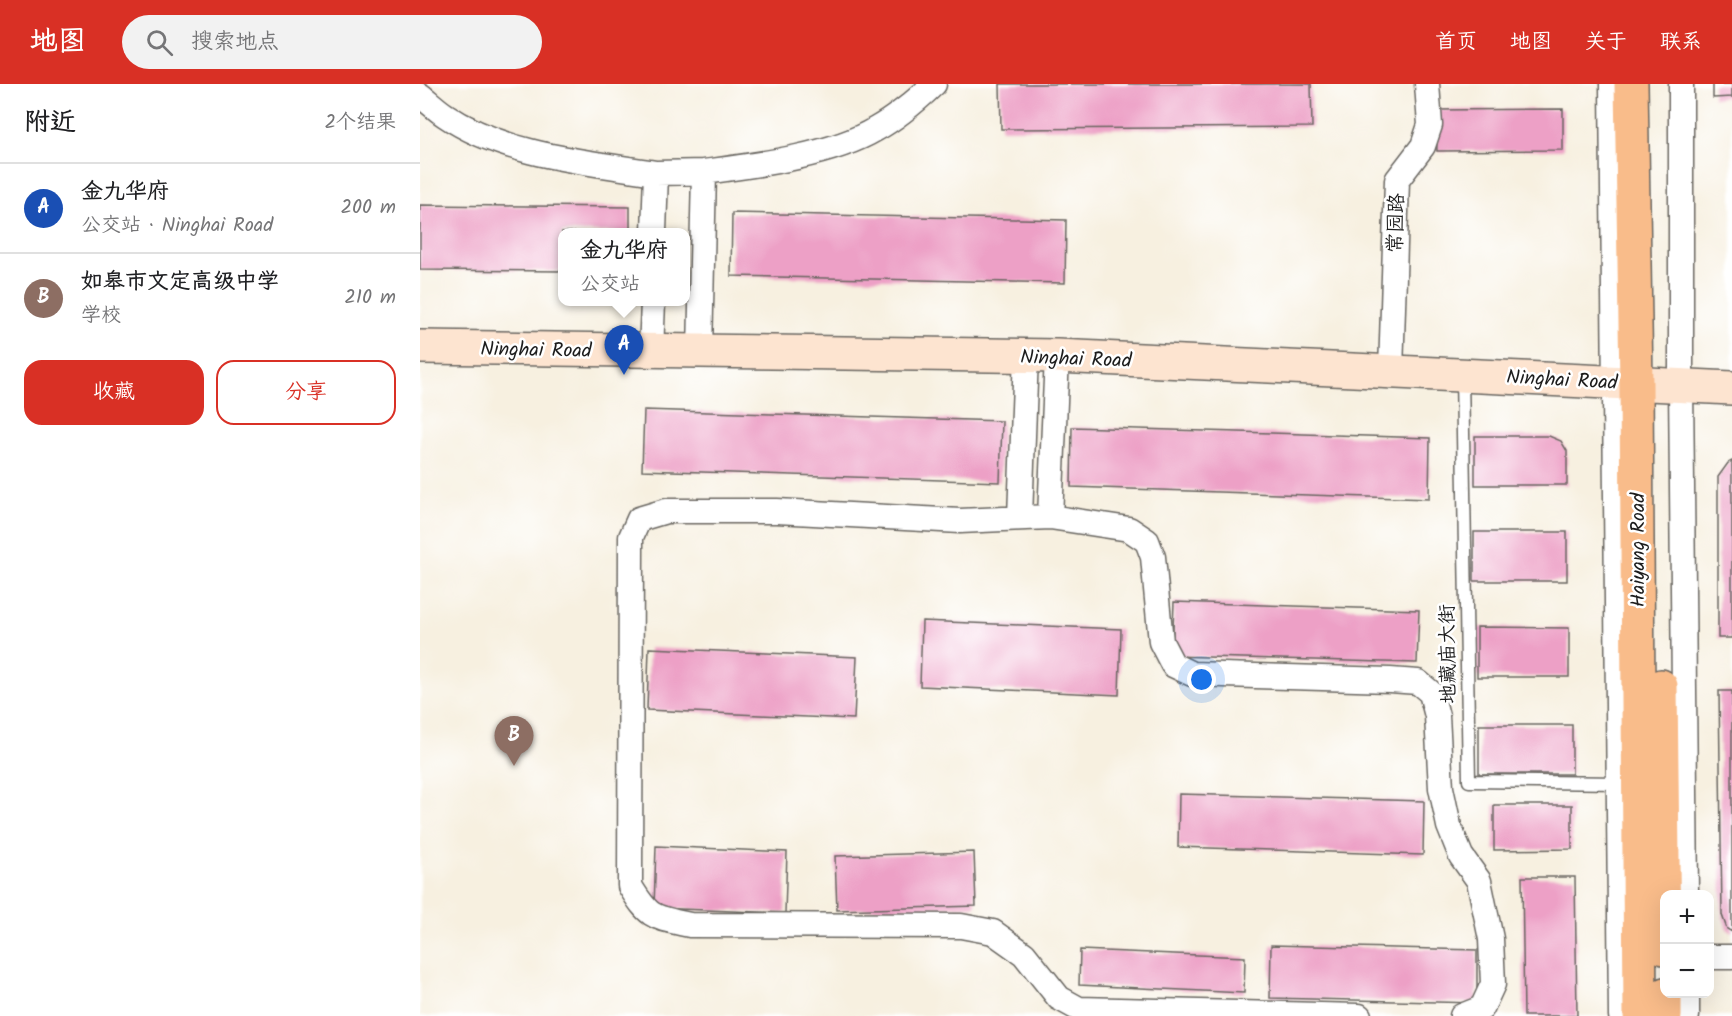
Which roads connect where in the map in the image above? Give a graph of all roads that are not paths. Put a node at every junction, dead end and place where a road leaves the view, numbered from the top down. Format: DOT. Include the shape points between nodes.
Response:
graph roads {
  1 [pos="934,84"];
  2 [pos="1427,84"];
  3 [pos="1612,84"];
  4 [pos="1631,84"];
  5 [pos="1653,84"];
  6 [pos="1681,84"];
  7 [pos="420,94"];
  8 [pos="704,172"];
  9 [pos="656,173"];
  10 [pos="654,228"];
  11 [pos="652,306"];
  12 [pos="420,348"];
  13 [pos="651,351"];
  14 [pos="700,352"];
  15 [pos="1041,356"];
  16 [pos="1391,372"];
  17 [pos="1462,375"];
  18 [pos="1647,383"];
  19 [pos="1732,387"];
  20 [pos="1020,517"];
  21 [pos="1050,517"];
  22 [pos="1620,783"];
  23 [pos="1686,890"];
  24 [pos="1648,955"];
  25 [pos="1714,957"];
  26 [pos="1732,957"];
  27 [pos="1665,998"];
  28 [pos="1687,998"];
  29 [pos="1359,1016"];
  30 [pos="1462,1016"];
  31 [pos="1621,1016"];
  32 [pos="1640,1016"];
  33 [pos="1665,1016"];
  34 [pos="1687,1016"];
  1 -- 8 [label="street" via="884,125 843,145 762,164"];
  2 -- 16 [label="street, 常园路" via="1430,125 1423,146 1397,180"];
  3 -- 18 [label="street"];
  4 -- 18 [label="main road, Haiyang Road"];
  5 -- 18 [label="main road, Haiyang Road"];
  6 -- 18 [label="street"];
  7 -- 9 [label="street" via="446,115 482,134 537,154"];
  8 -- 9 [label="street"];
  8 -- 14 [label="street"];
  9 -- 10 [label="street"];
  11 -- 13 [label="street"];
  12 -- 13 [label="street, Ninghai Road"];
  13 -- 14 [label="street, Ninghai Road"];
  14 -- 15 [label="street, Ninghai Road"];
  15 -- 16 [label="street, Ninghai Road"];
  15 -- 20 [label="street"];
  15 -- 21 [label="street"];
  16 -- 17 [label="street, Ninghai Road"];
  17 -- 18 [label="street, Ninghai Road"];
  17 -- 22 [label="lane, 地藏庙大街" via="1469,782"];
  18 -- 19 [label="street, Ninghai Road"];
  18 -- 22 [label="street"];
  18 -- 23 [label="street"];
  18 -- 24 [label="main road, Haiyang Road"];
  20 -- 21 [label="street"];
  20 -- 29 [label="street" via="960,521 666,511 639,519 631,537 630,886 645,909 658,918 690,925 961,926 993,932 1024,954 1059,998 1079,1009"];
  21 -- 30 [label="street" via="1129,529 1147,541 1153,557 1161,642 1173,665 1192,674 1418,682 1431,693 1449,826 1461,856 1479,881 1491,939 1493,984 1482,1008"];
  22 -- 24 [label="street"];
  24 -- 31 [label="street"];
  24 -- 32 [label="main road, Haiyang Road"];
  25 -- 26 [label="street"];
  27 -- 33 [label="main road"];
  28 -- 34 [label="street"];
}
